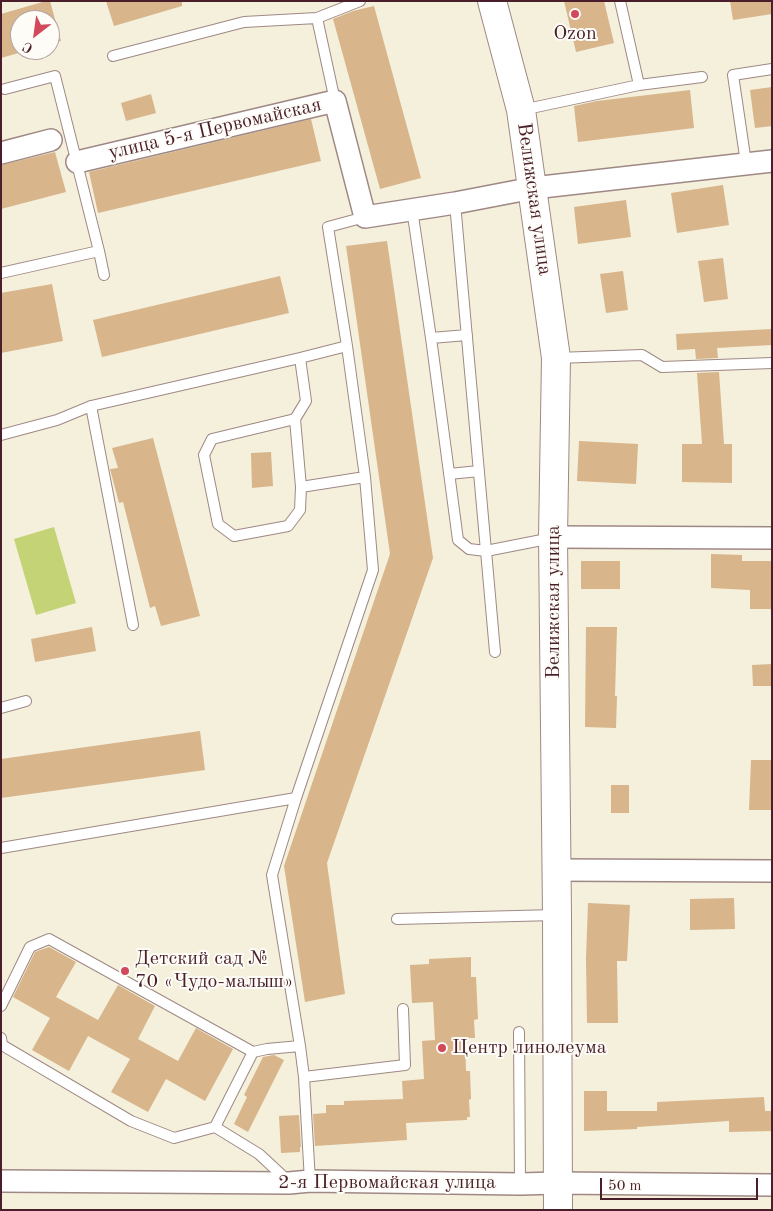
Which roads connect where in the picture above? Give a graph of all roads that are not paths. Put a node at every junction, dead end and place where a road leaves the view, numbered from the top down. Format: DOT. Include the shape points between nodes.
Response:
graph roads {
  1 [pos="360,1"];
  2 [pos="492,1"];
  3 [pos="620,1"];
  4 [pos="317,18"];
  5 [pos="113,56"];
  6 [pos="772,69"];
  7 [pos="702,77"];
  8 [pos="639,85"];
  9 [pos="5,89"];
  10 [pos="335,101"];
  11 [pos="521,110"];
  12 [pos="52,140"];
  13 [pos="1,153"];
  14 [pos="772,161"];
  15 [pos="77,162"];
  16 [pos="746,163"];
  17 [pos="532,188"];
  18 [pos="455,203"];
  19 [pos="412,209"];
  20 [pos="365,216"];
  21 [pos="98,251"];
  22 [pos="1,273"];
  23 [pos="104,275"];
  24 [pos="467,334"];
  25 [pos="431,338"];
  26 [pos="348,346"];
  27 [pos="300,358"];
  28 [pos="556,358"];
  29 [pos="772,363"];
  30 [pos="91,406"];
  31 [pos="295,419"];
  32 [pos="1,435"];
  33 [pos="479,471"];
  34 [pos="449,474"];
  35 [pos="364,478"];
  36 [pos="301,487"];
  37 [pos="553,537"];
  38 [pos="772,538"];
  39 [pos="486,551"];
  40 [pos="132,625"];
  41 [pos="495,652"];
  42 [pos="26,701"];
  43 [pos="1,708"];
  44 [pos="296,798"];
  45 [pos="1,848"];
  46 [pos="557,870"];
  47 [pos="772,871"];
  48 [pos="557,915"];
  49 [pos="397,919"];
  50 [pos="1,1006"];
  51 [pos="404,1010"];
  52 [pos="519,1032"];
  53 [pos="1,1038"];
  54 [pos="300,1046"];
  55 [pos="253,1052"];
  56 [pos="304,1077"];
  57 [pos="215,1127"];
  58 [pos="1,1181"];
  59 [pos="310,1181"];
  60 [pos="289,1183"];
  61 [pos="557,1183"];
  62 [pos="520,1184"];
  63 [pos="772,1185"];
  64 [pos="558,1210"];
  1 -- 4 [label="lane"];
  2 -- 11 [label="street, Велижская улица"];
  3 -- 8 [label="lane"];
  4 -- 5 [label="lane" via="244,22"];
  4 -- 10 [label="lane"];
  6 -- 16 [label="lane" via="733,75"];
  7 -- 8 [label="lane"];
  8 -- 11 [label="lane"];
  9 -- 15 [label="lane" via="55,76"];
  10 -- 15 [label="street, улица 5-я Первомайская"];
  10 -- 20 [label="street, улица 5-я Первомайская"];
  11 -- 17 [label="street, Велижская улица"];
  12 -- 13 [label="street"];
  14 -- 16 [label="street"];
  15 -- 21 [label="lane"];
  16 -- 17 [label="street"];
  17 -- 18 [label="street"];
  17 -- 28 [label="street, Велижская улица"];
  18 -- 19 [label="street"];
  18 -- 24 [label="lane"];
  19 -- 20 [label="street"];
  19 -- 25 [label="lane"];
  20 -- 26 [label="lane" via="328,227"];
  21 -- 22 [label="lane"];
  21 -- 23 [label="lane"];
  24 -- 25 [label="lane"];
  24 -- 33 [label="lane"];
  25 -- 34 [label="lane"];
  26 -- 27 [label="lane"];
  26 -- 35 [label="lane"];
  27 -- 30 [label="lane"];
  27 -- 31 [label="lane" via="306,401"];
  28 -- 29 [label="lane" via="642,355 662,367"];
  28 -- 37 [label="street, Велижская улица"];
  30 -- 32 [label="lane" via="57,420"];
  30 -- 40 [label="lane"];
  31 -- 36 [label="lane"];
  31 -- 36 [label="lane" via="212,439 204,455 218,524 234,536 288,526 300,510"];
  33 -- 34 [label="lane"];
  33 -- 39 [label="lane"];
  34 -- 39 [label="lane" via="458,540 469,549"];
  35 -- 36 [label="lane"];
  35 -- 44 [label="lane" via="373,570"];
  37 -- 38 [label="street"];
  37 -- 39 [label="lane"];
  37 -- 46 [label="street, Велижская улица"];
  39 -- 41 [label="lane"];
  42 -- 43 [label="lane"];
  44 -- 45 [label="lane"];
  44 -- 54 [label="lane" via="272,875"];
  46 -- 47 [label="street"];
  46 -- 48 [label="street, Велижская улица"];
  48 -- 49 [label="lane"];
  48 -- 61 [label="street, Велижская улица"];
  50 -- 55 [label="lane" via="30,947 49,939"];
  51 -- 56 [label="lane" via="405,1065"];
  52 -- 62 [label="lane"];
  53 -- 57 [label="lane" via="2,1045 131,1121 174,1138"];
  54 -- 55 [label="lane"];
  54 -- 56 [label="lane"];
  55 -- 57 [label="lane"];
  56 -- 59 [label="lane"];
  57 -- 60 [label="lane" via="259,1154"];
  58 -- 60 [label="street, 2-я Первомайская улица"];
  59 -- 60 [label="street, 2-я Первомайская улица"];
  59 -- 62 [label="street, 2-я Первомайская улица"];
  61 -- 62 [label="street, 2-я Первомайская улица"];
  61 -- 63 [label="street, 2-я Первомайская улица"];
  61 -- 64 [label="street, Велижская улица"];
}
